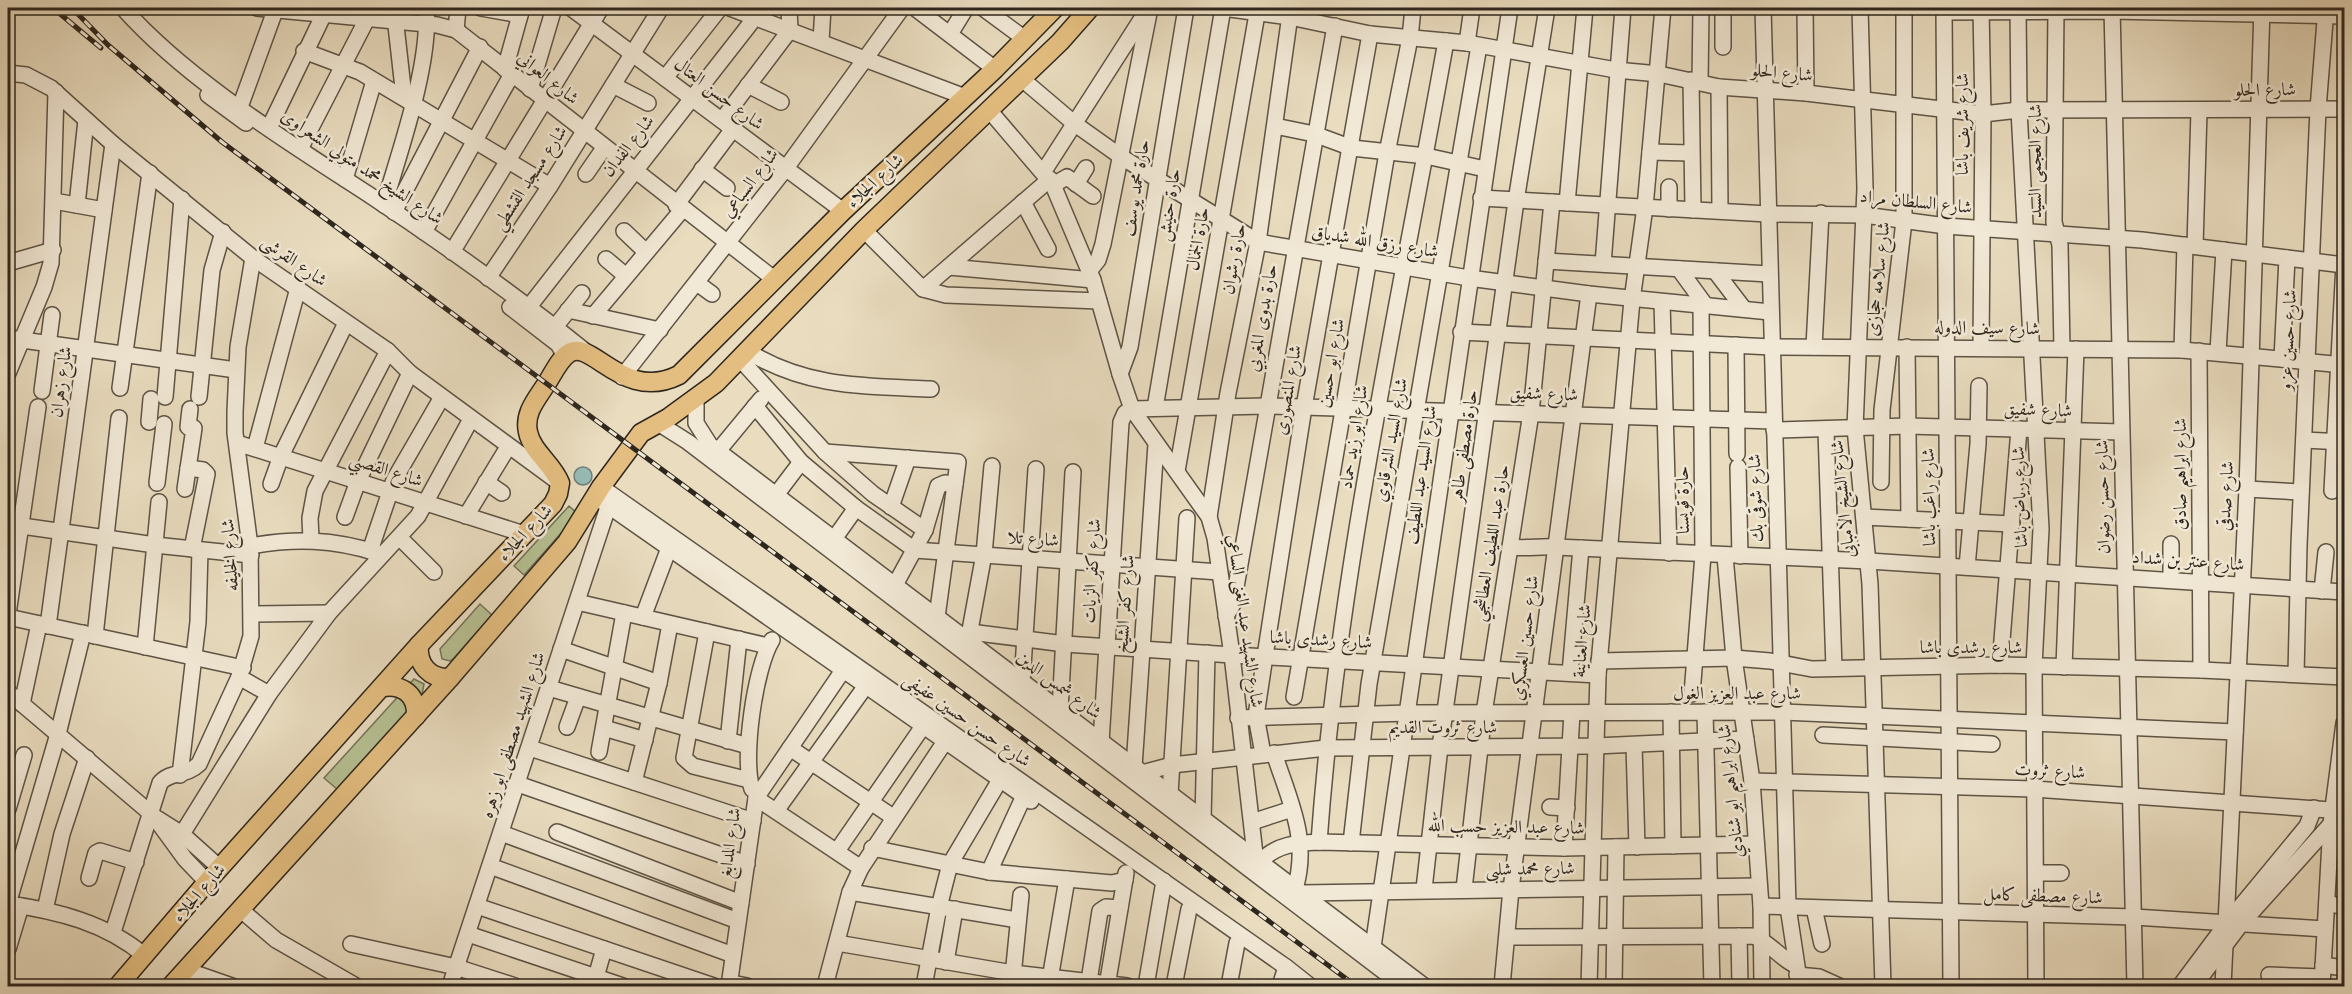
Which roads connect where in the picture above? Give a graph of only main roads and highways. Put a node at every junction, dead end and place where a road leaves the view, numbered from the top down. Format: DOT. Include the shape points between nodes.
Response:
graph roads {
  1 [pos="1055,8"];
  2 [pos="1090,8"];
  3 [pos="768,286"];
  4 [pos="782,315"];
  5 [pos="732,323"];
  6 [pos="747,351"];
  7 [pos="419,645"];
  8 [pos="450,678"];
  9 [pos="383,687"];
  10 [pos="416,716"];
  11 [pos="118,987"];
  12 [pos="171,987"];
  1 -- 3 [label="main road, شارع الجلاء"];
  2 -- 4 [label="main road, شارع الجلاء"];
  3 -- 4 [label="main road" via="765,306"];
  3 -- 5 [label="main road, شارع الجلاء"];
  4 -- 6 [label="main road, شارع الجلاء"];
  5 -- 6 [label="main road" via="745,327 751,335"];
  5 -- 7 [label="main road, شارع الجلاء" via="687,369 670,379 651,383 622,376 585,351 565,356 531,406 527,422 533,445 560,483 556,500"];
  6 -- 8 [label="main road, شارع الجلاء" via="696,399 641,433 604,496"];
  7 -- 8 [label="main road" via="420,660 428,673"];
  7 -- 9 [label="main road, شارع الجلاء"];
  8 -- 10 [label="main road, شارع الجلاء"];
  9 -- 10 [label="main road" via="408,692 414,699"];
  9 -- 11 [label="main road, شارع الجلاء"];
  10 -- 12 [label="main road, شارع الجلاء"];
}
